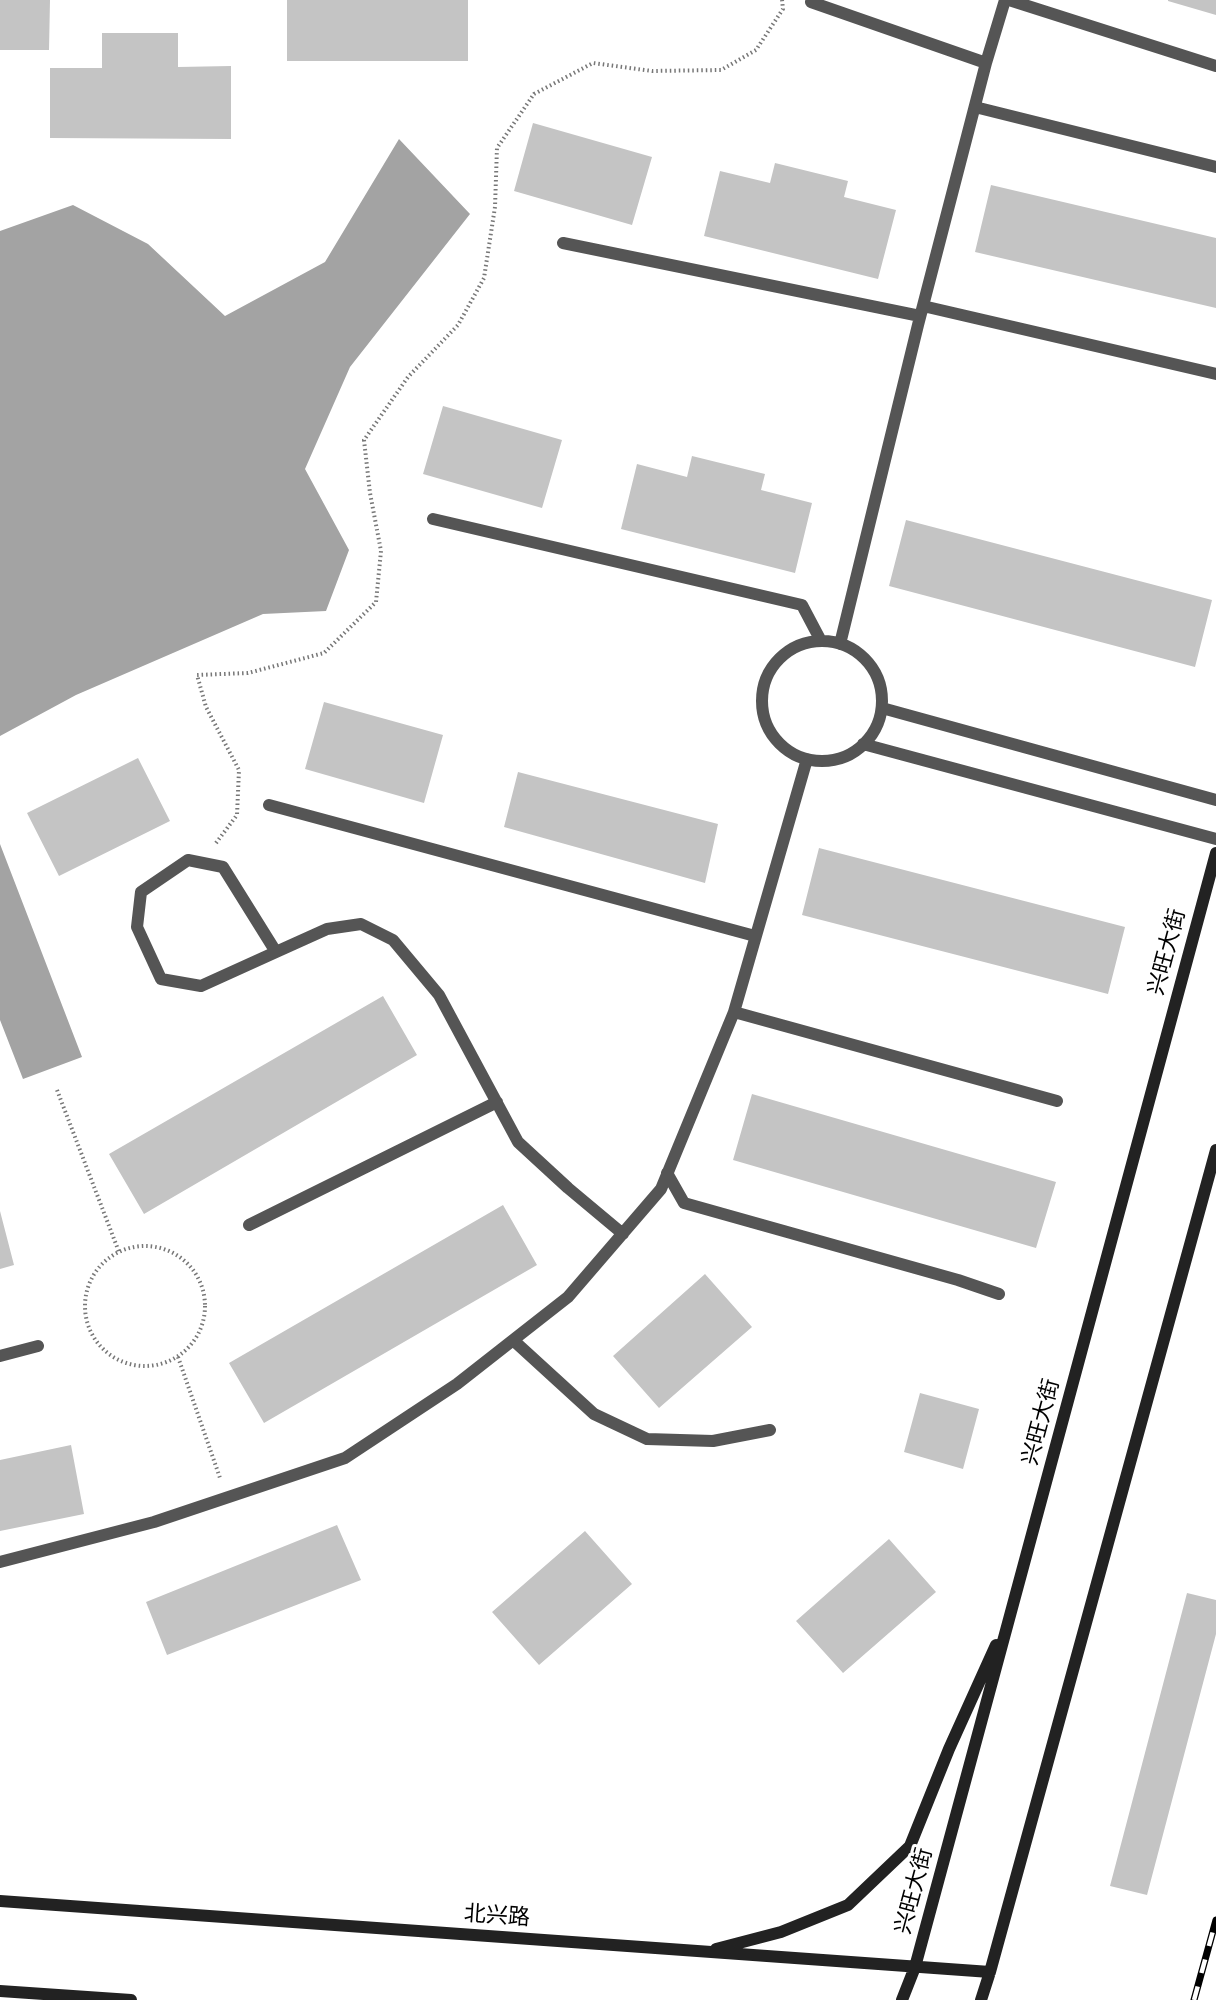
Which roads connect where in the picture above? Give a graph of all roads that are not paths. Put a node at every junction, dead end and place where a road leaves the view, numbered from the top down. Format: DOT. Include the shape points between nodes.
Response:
graph roads {
  1 [pos="1007,0"];
  2 [pos="811,2"];
  3 [pos="986,63"];
  4 [pos="1216,66"];
  5 [pos="975,107"];
  6 [pos="1216,167"];
  7 [pos="563,243"];
  8 [pos="921,311"];
  9 [pos="1216,374"];
  10 [pos="433,519"];
  11 [pos="821,641"];
  12 [pos="840,644"];
  13 [pos="882,708"];
  14 [pos="864,744"];
  15 [pos="807,759"];
  16 [pos="1216,800"];
  17 [pos="268,805"];
  18 [pos="1216,839"];
  19 [pos="1216,853"];
  20 [pos="755,936"];
  21 [pos="276,952"];
  22 [pos="734,1011"];
  23 [pos="1057,1101"];
  24 [pos="497,1102"];
  25 [pos="1216,1150"];
  26 [pos="667,1173"];
  27 [pos="249,1225"];
  28 [pos="623,1233"];
  29 [pos="999,1294"];
  30 [pos="513,1340"];
  31 [pos="38,1346"];
  32 [pos="0,1356"];
  33 [pos="770,1430"];
  34 [pos="0,1562"];
  35 [pos="1012,1608"];
  36 [pos="0,1901"];
  37 [pos="706,1952"];
  38 [pos="915,1967"];
  39 [pos="990,1972"];
  40 [pos="0,1991"];
  41 [pos="131,2000"];
  42 [pos="902,2000"];
  43 [pos="981,2000"];
  1 -- 3 [label="street"];
  1 -- 4 [label="street"];
  2 -- 3 [label="street"];
  3 -- 5 [label="street"];
  5 -- 6 [label="street"];
  5 -- 8 [label="street"];
  7 -- 8 [label="street"];
  8 -- 9 [label="street"];
  8 -- 12 [label="street"];
  10 -- 11 [label="street" via="802,605"];
  11 -- 12 [label="street"];
  11 -- 15 [label="street" via="802,644 785,653 772,667 764,685 762,703 775,739 790,752"];
  12 -- 13 [label="street" via="858,653 872,668 881,687"];
  13 -- 14 [label="street" via="876,727"];
  13 -- 16 [label="street"];
  14 -- 15 [label="street" via="846,756"];
  14 -- 18 [label="street"];
  15 -- 20 [label="street"];
  17 -- 20 [label="street"];
  19 -- 35 [label="main road, 兴旺大街"];
  20 -- 22 [label="street"];
  21 -- 21 [label="street" via="223,867 188,860 141,892 137,927 161,979 201,986"];
  21 -- 24 [label="street" via="327,929 361,924 393,940 439,995"];
  22 -- 23 [label="street"];
  22 -- 26 [label="street"];
  24 -- 27 [label="street"];
  24 -- 28 [label="street" via="518,1142"];
  25 -- 39 [label="main road"];
  26 -- 28 [label="street" via="661,1189"];
  26 -- 29 [label="street" via="684,1203"];
  28 -- 30 [label="street" via="568,1297"];
  30 -- 33 [label="street" via="594,1414 647,1439 713,1441"];
  30 -- 34 [label="street" via="457,1384 345,1458 154,1522"];
  31 -- 32 [label="street"];
  35 -- 37 [label="main road" via="910,1846 848,1905 781,1932"];
  35 -- 38 [label="main road, 兴旺大街"];
  36 -- 37 [label="main road, 北兴路"];
  37 -- 38 [label="main road, 北兴路"];
  38 -- 39 [label="main road, 北兴路"];
  38 -- 42 [label="main road, 兴旺大街"];
  39 -- 43 [label="main road"];
  40 -- 41 [label="main road"];
}
